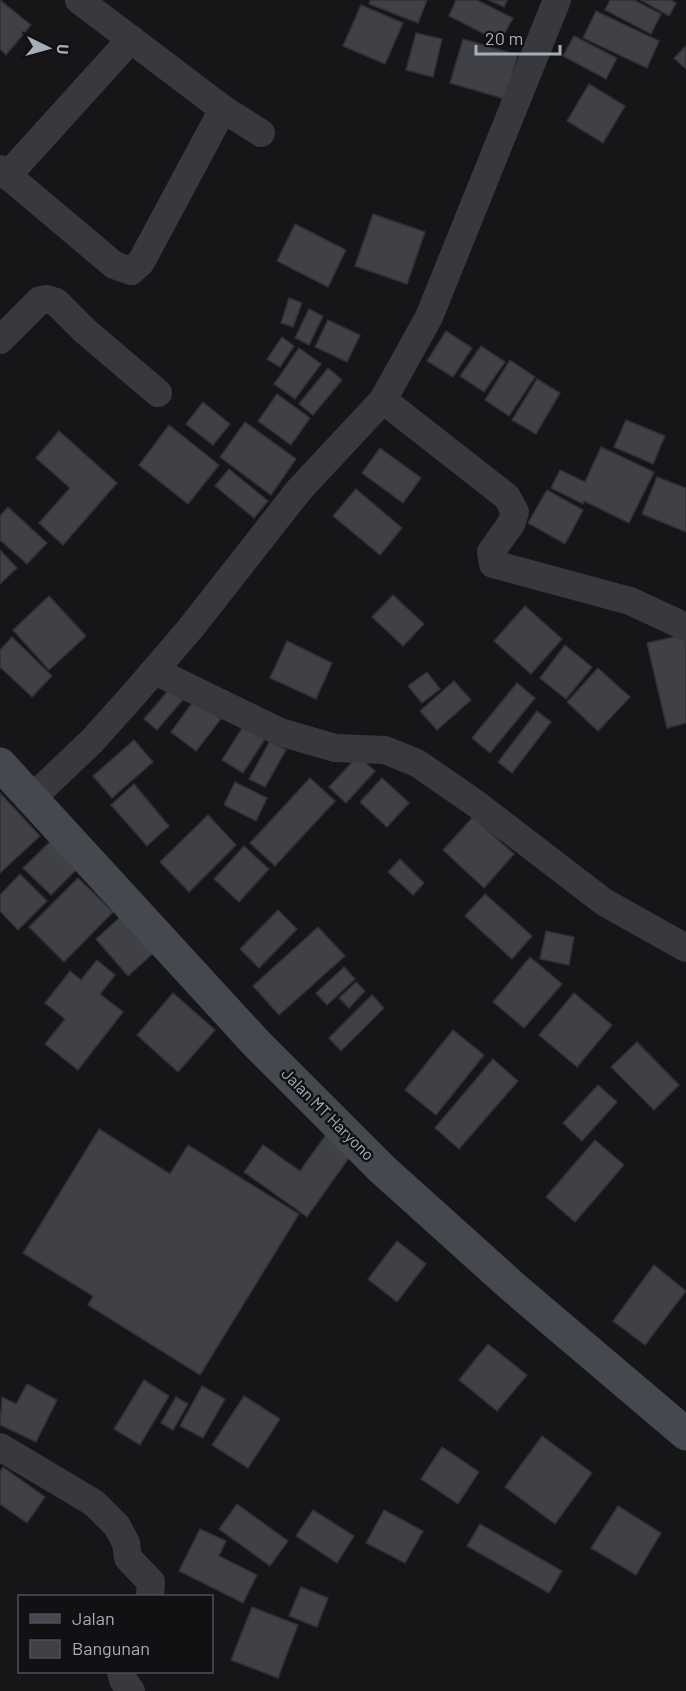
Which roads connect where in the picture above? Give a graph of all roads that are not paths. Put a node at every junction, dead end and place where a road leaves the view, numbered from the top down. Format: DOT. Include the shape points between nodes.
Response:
graph roads {
  1 [pos="79,0"];
  2 [pos="557,0"];
  3 [pos="131,39"];
  4 [pos="223,109"];
  5 [pos="261,133"];
  6 [pos="4,172"];
  7 [pos="0,340"];
  8 [pos="158,393"];
  9 [pos="382,400"];
  10 [pos="686,627"];
  11 [pos="155,671"];
  12 [pos="0,764"];
  13 [pos="31,799"];
  14 [pos="686,948"];
  15 [pos="686,1434"];
  16 [pos="0,1447"];
  17 [pos="150,1595"];
  18 [pos="121,1673"];
  19 [pos="131,1691"];
  1 -- 3 [label="street"];
  2 -- 9 [label="street" via="429,317"];
  3 -- 4 [label="street"];
  3 -- 6 [label="street"];
  4 -- 5 [label="street"];
  4 -- 6 [label="street" via="141,262 131,271 114,265"];
  7 -- 8 [label="street" via="46,298 56,302"];
  9 -- 10 [label="street" via="507,497 515,512 491,552 493,564 630,601"];
  9 -- 11 [label="street" via="299,490"];
  11 -- 13 [label="street" via="92,741"];
  11 -- 14 [label="street" via="280,732 335,748 385,750 417,763 475,802 604,902"];
  12 -- 13 [label="main road, Jalan MT Haryono"];
  13 -- 15 [label="main road, Jalan MT Haryono" via="257,1044 382,1169"];
  16 -- 17 [label="street" via="94,1503 117,1526 128,1558 151,1582"];
  18 -- 19 [label="street"];
}
